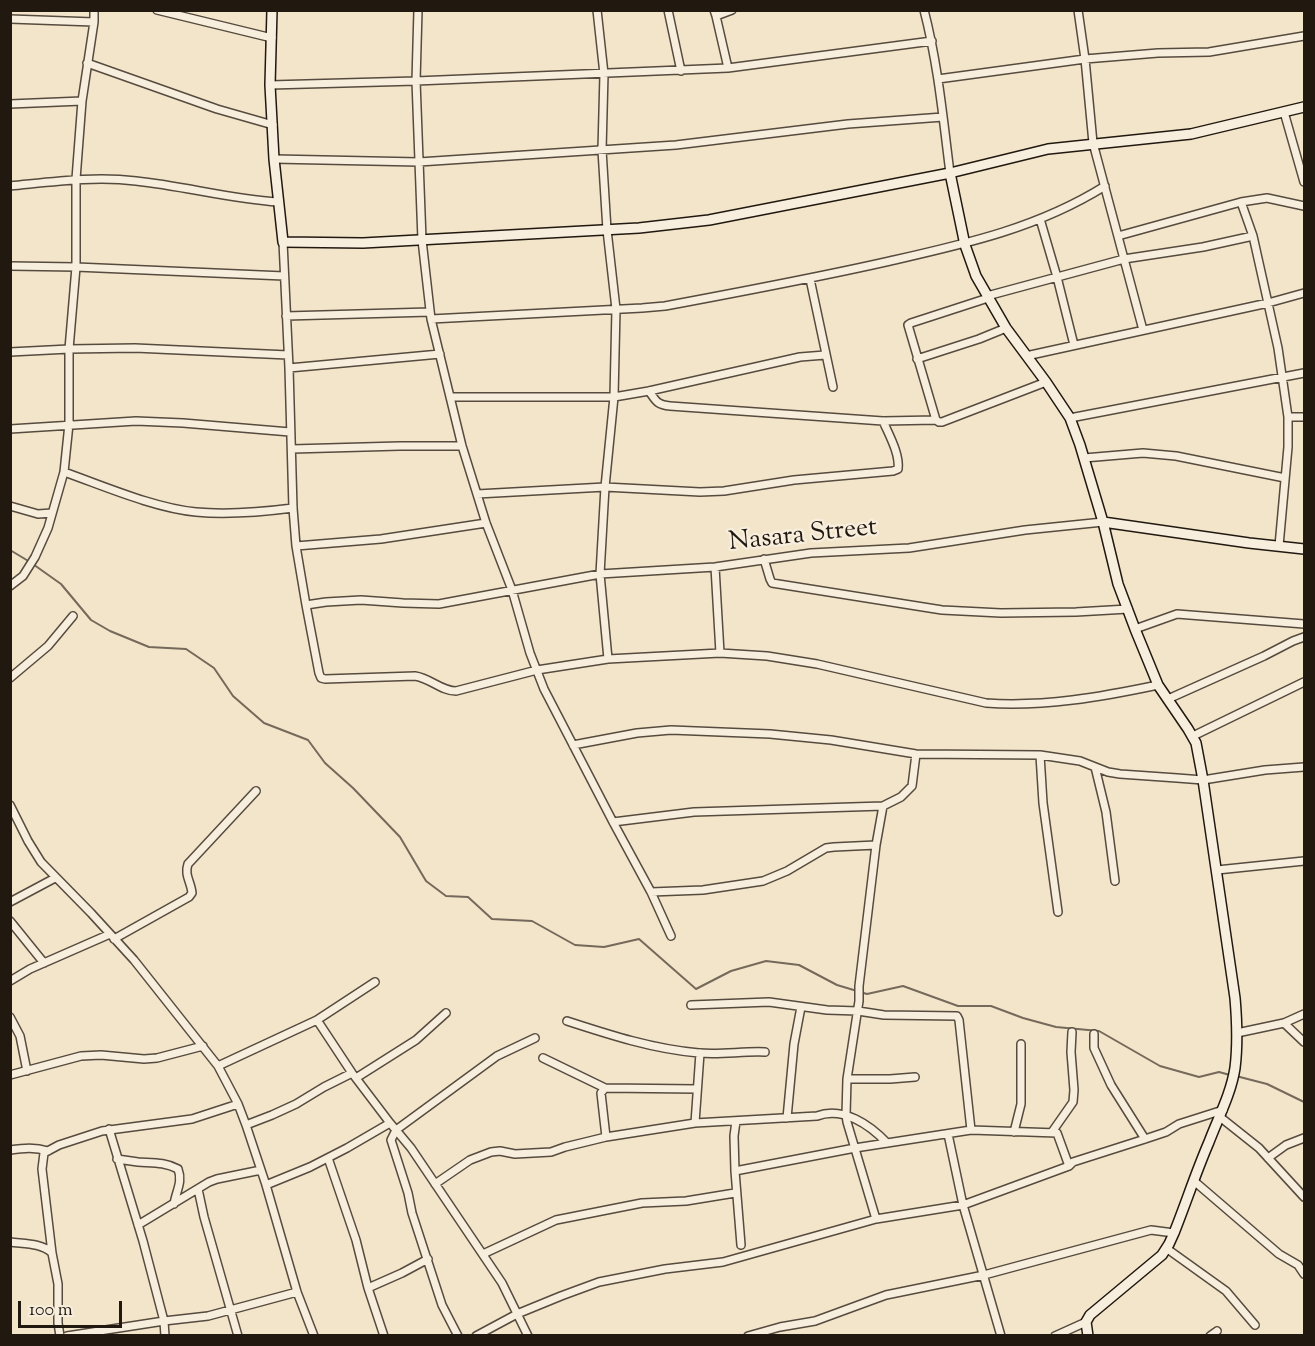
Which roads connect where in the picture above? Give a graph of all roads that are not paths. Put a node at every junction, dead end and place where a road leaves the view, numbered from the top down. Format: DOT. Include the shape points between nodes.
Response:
graph roads {
  1 [pos="94,10"];
  2 [pos="157,10"];
  3 [pos="272,10"];
  4 [pos="418,10"];
  5 [pos="597,10"];
  6 [pos="668,10"];
  7 [pos="732,10"];
  8 [pos="924,10"];
  9 [pos="1077,10"];
  10 [pos="715,14"];
  11 [pos="10,19"];
  12 [pos="94,21"];
  13 [pos="1305,36"];
  14 [pos="272,38"];
  15 [pos="932,41"];
  16 [pos="1086,59"];
  17 [pos="87,63"];
  18 [pos="728,68"];
  19 [pos="681,71"];
  20 [pos="604,74"];
  21 [pos="938,79"];
  22 [pos="417,81"];
  23 [pos="270,85"];
  24 [pos="82,101"];
  25 [pos="10,104"];
  26 [pos="1305,107"];
  27 [pos="1284,112"];
  28 [pos="943,117"];
  29 [pos="273,125"];
  30 [pos="1093,144"];
  31 [pos="602,150"];
  32 [pos="274,159"];
  33 [pos="419,162"];
  34 [pos="1303,170"];
  35 [pos="950,172"];
  36 [pos="76,179"];
  37 [pos="1305,182"];
  38 [pos="10,186"];
  39 [pos="1105,186"];
  40 [pos="278,202"];
  41 [pos="1241,202"];
  42 [pos="1305,206"];
  43 [pos="1040,219"];
  44 [pos="607,230"];
  45 [pos="1118,236"];
  46 [pos="1253,236"];
  47 [pos="422,240"];
  48 [pos="283,242"];
  49 [pos="965,244"];
  50 [pos="1124,259"];
  51 [pos="10,266"];
  52 [pos="76,267"];
  53 [pos="284,276"];
  54 [pos="1057,277"];
  55 [pos="810,279"];
  56 [pos="1305,293"];
  57 [pos="987,297"];
  58 [pos="1268,303"];
  59 [pos="616,309"];
  60 [pos="431,315"];
  61 [pos="286,316"];
  62 [pos="1006,328"];
  63 [pos="1143,330"];
  64 [pos="1074,345"];
  65 [pos="69,349"];
  66 [pos="10,352"];
  67 [pos="440,354"];
  68 [pos="288,355"];
  69 [pos="825,355"];
  70 [pos="1026,356"];
  71 [pos="917,359"];
  72 [pos="289,368"];
  73 [pos="1305,372"];
  74 [pos="1282,378"];
  75 [pos="1046,382"];
  76 [pos="833,387"];
  77 [pos="649,391"];
  78 [pos="450,397"];
  79 [pos="614,397"];
  80 [pos="1288,417"];
  81 [pos="1305,417"];
  82 [pos="1070,418"];
  83 [pos="936,420"];
  84 [pos="884,421"];
  85 [pos="69,424"];
  86 [pos="10,429"];
  87 [pos="290,432"];
  88 [pos="462,446"];
  89 [pos="292,449"];
  90 [pos="1084,458"];
  91 [pos="64,472"];
  92 [pos="1285,478"];
  93 [pos="604,487"];
  94 [pos="477,494"];
  95 [pos="10,506"];
  96 [pos="293,508"];
  97 [pos="52,513"];
  98 [pos="1103,522"];
  99 [pos="486,523"];
  100 [pos="296,546"];
  101 [pos="1279,546"];
  102 [pos="1305,549"];
  103 [pos="764,559"];
  104 [pos="715,567"];
  105 [pos="600,574"];
  106 [pos="10,586"];
  107 [pos="512,591"];
  108 [pos="306,605"];
  109 [pos="1128,609"];
  110 [pos="73,616"];
  111 [pos="1305,624"];
  112 [pos="1135,630"];
  113 [pos="1305,637"];
  114 [pos="720,653"];
  115 [pos="608,659"];
  116 [pos="537,670"];
  117 [pos="10,678"];
  118 [pos="1305,682"];
  119 [pos="1158,685"];
  120 [pos="1168,699"];
  121 [pos="1193,736"];
  122 [pos="573,745"];
  123 [pos="916,754"];
  124 [pos="1040,755"];
  125 [pos="1305,766"];
  126 [pos="1095,767"];
  127 [pos="1203,780"];
  128 [pos="256,791"];
  129 [pos="10,805"];
  130 [pos="883,807"];
  131 [pos="613,822"];
  132 [pos="876,845"];
  133 [pos="1305,861"];
  134 [pos="1216,870"];
  135 [pos="55,878"];
  136 [pos="1115,881"];
  137 [pos="651,892"];
  138 [pos="10,902"];
  139 [pos="1058,912"];
  140 [pos="10,921"];
  141 [pos="112,936"];
  142 [pos="671,936"];
  143 [pos="44,963"];
  144 [pos="10,981"];
  145 [pos="375,982"];
  146 [pos="691,1005"];
  147 [pos="801,1007"];
  148 [pos="858,1011"];
  149 [pos="446,1013"];
  150 [pos="1305,1014"];
  151 [pos="10,1017"];
  152 [pos="317,1020"];
  153 [pos="567,1021"];
  154 [pos="1284,1023"];
  155 [pos="1072,1032"];
  156 [pos="1237,1033"];
  157 [pos="1095,1034"];
  158 [pos="535,1038"];
  159 [pos="1305,1042"];
  160 [pos="1020,1044"];
  161 [pos="203,1046"];
  162 [pos="765,1052"];
  163 [pos="700,1053"];
  164 [pos="543,1058"];
  165 [pos="218,1066"];
  166 [pos="27,1071"];
  167 [pos="10,1075"];
  168 [pos="354,1076"];
  169 [pos="915,1077"];
  170 [pos="847,1079"];
  171 [pos="605,1088"];
  172 [pos="697,1089"];
  173 [pos="238,1104"];
  174 [pos="1221,1114"];
  175 [pos="846,1115"];
  176 [pos="787,1118"];
  177 [pos="736,1121"];
  178 [pos="390,1123"];
  179 [pos="695,1123"];
  180 [pos="246,1125"];
  181 [pos="109,1130"];
  182 [pos="396,1130"];
  183 [pos="971,1130"];
  184 [pos="1014,1132"];
  185 [pos="1052,1132"];
  186 [pos="948,1134"];
  187 [pos="606,1137"];
  188 [pos="1305,1138"];
  189 [pos="1145,1139"];
  190 [pos="886,1143"];
  191 [pos="855,1148"];
  192 [pos="10,1150"];
  193 [pos="48,1151"];
  194 [pos="328,1158"];
  195 [pos="1268,1158"];
  196 [pos="117,1159"];
  197 [pos="1069,1166"];
  198 [pos="261,1170"];
  199 [pos="735,1171"];
  200 [pos="1194,1181"];
  201 [pos="435,1184"];
  202 [pos="266,1185"];
  203 [pos="198,1190"];
  204 [pos="735,1193"];
  205 [pos="1305,1197"];
  206 [pos="174,1204"];
  207 [pos="963,1204"];
  208 [pos="876,1219"];
  209 [pos="138,1225"];
  210 [pos="1174,1233"];
  211 [pos="10,1242"];
  212 [pos="741,1245"];
  213 [pos="1166,1248"];
  214 [pos="52,1253"];
  215 [pos="483,1254"];
  216 [pos="428,1259"];
  217 [pos="1305,1274"];
  218 [pos="984,1275"];
  219 [pos="368,1288"];
  220 [pos="297,1292"];
  221 [pos="231,1310"];
  222 [pos="517,1314"];
  223 [pos="164,1321"];
  224 [pos="1086,1322"];
  225 [pos="1255,1325"];
  226 [pos="60,1335"];
  227 [pos="67,1335"];
  228 [pos="165,1335"];
  229 [pos="238,1335"];
  230 [pos="314,1335"];
  231 [pos="384,1335"];
  232 [pos="458,1335"];
  233 [pos="476,1335"];
  234 [pos="528,1335"];
  235 [pos="748,1335"];
  236 [pos="1001,1335"];
  237 [pos="1055,1335"];
  238 [pos="1088,1335"];
  1 -- 12 [label="street"];
  2 -- 14 [label="street"];
  3 -- 14 [label="street"];
  4 -- 22 [label="street"];
  5 -- 20 [label="street"];
  6 -- 19 [label="street"];
  7 -- 10 [label="street"];
  8 -- 15 [label="street"];
  9 -- 16 [label="street"];
  10 -- 18 [label="street"];
  11 -- 12 [label="street"];
  12 -- 17 [label="street"];
  13 -- 16 [label="street" via="1209,52"];
  14 -- 23 [label="street"];
  15 -- 18 [label="street"];
  15 -- 21 [label="street"];
  16 -- 21 [label="street"];
  16 -- 30 [label="street"];
  17 -- 24 [label="street"];
  17 -- 29 [label="street"];
  18 -- 19 [label="street"];
  19 -- 20 [label="street"];
  20 -- 22 [label="street"];
  20 -- 31 [label="street"];
  21 -- 28 [label="street"];
  22 -- 23 [label="street"];
  22 -- 33 [label="street"];
  23 -- 29 [label="street"];
  24 -- 25 [label="street"];
  24 -- 36 [label="street"];
  26 -- 27 [label="street"];
  27 -- 30 [label="street" via="1191,134"];
  27 -- 34 [label="street"];
  28 -- 31 [label="street"];
  28 -- 35 [label="street"];
  29 -- 32 [label="street"];
  30 -- 35 [label="street" via="1048,149"];
  30 -- 39 [label="street"];
  31 -- 33 [label="street"];
  31 -- 44 [label="street"];
  32 -- 33 [label="street"];
  32 -- 40 [label="street"];
  33 -- 47 [label="street"];
  34 -- 37 [label="street"];
  35 -- 44 [label="street" via="709,220"];
  35 -- 49 [label="street"];
  36 -- 38 [label="street"];
  36 -- 40 [label="street" via="134,180"];
  36 -- 52 [label="street"];
  39 -- 43 [label="street"];
  39 -- 45 [label="street"];
  40 -- 48 [label="street"];
  41 -- 42 [label="street" via="1268,198"];
  41 -- 45 [label="street"];
  41 -- 46 [label="street"];
  43 -- 49 [label="street"];
  43 -- 54 [label="street"];
  44 -- 47 [label="street"];
  44 -- 59 [label="street"];
  45 -- 50 [label="street"];
  46 -- 50 [label="street"];
  46 -- 58 [label="street"];
  47 -- 48 [label="street"];
  47 -- 60 [label="street"];
  48 -- 53 [label="street"];
  49 -- 55 [label="street"];
  49 -- 57 [label="street"];
  50 -- 54 [label="street"];
  50 -- 63 [label="street"];
  51 -- 52 [label="street"];
  52 -- 53 [label="street"];
  52 -- 65 [label="street"];
  53 -- 61 [label="street"];
  54 -- 57 [label="street"];
  54 -- 64 [label="street"];
  55 -- 59 [label="street" via="665,306"];
  55 -- 69 [label="street"];
  56 -- 58 [label="street"];
  57 -- 62 [label="street"];
  57 -- 71 [label="street" via="909,324"];
  58 -- 63 [label="street"];
  58 -- 74 [label="street"];
  59 -- 60 [label="street"];
  59 -- 79 [label="street"];
  60 -- 61 [label="street"];
  60 -- 67 [label="street"];
  61 -- 68 [label="street"];
  62 -- 70 [label="street"];
  62 -- 71 [label="street"];
  63 -- 64 [label="street"];
  64 -- 70 [label="street"];
  65 -- 66 [label="street"];
  65 -- 68 [label="street"];
  65 -- 85 [label="street"];
  67 -- 72 [label="street"];
  67 -- 78 [label="street"];
  68 -- 72 [label="street"];
  69 -- 76 [label="street"];
  69 -- 77 [label="street" via="770,363"];
  70 -- 75 [label="street"];
  71 -- 83 [label="street"];
  72 -- 87 [label="street"];
  73 -- 74 [label="street"];
  74 -- 80 [label="street"];
  74 -- 82 [label="street"];
  75 -- 82 [label="street"];
  75 -- 83 [label="street" via="942,422"];
  77 -- 79 [label="street"];
  77 -- 84 [label="street" via="662,405"];
  78 -- 79 [label="street"];
  78 -- 88 [label="street"];
  79 -- 93 [label="street"];
  80 -- 81 [label="street"];
  80 -- 92 [label="street"];
  82 -- 90 [label="street"];
  83 -- 84 [label="street"];
  84 -- 93 [label="street" via="899,465 893,471 794,480 724,492"];
  85 -- 86 [label="street"];
  85 -- 87 [label="street" via="136,421"];
  85 -- 91 [label="street"];
  87 -- 89 [label="street"];
  88 -- 89 [label="street"];
  88 -- 94 [label="street"];
  89 -- 96 [label="street"];
  90 -- 92 [label="street" via="1143,453 1176,456"];
  90 -- 98 [label="street"];
  91 -- 96 [label="street" via="163,506 196,512"];
  91 -- 97 [label="street"];
  92 -- 101 [label="street"];
  93 -- 94 [label="street"];
  93 -- 105 [label="street"];
  94 -- 99 [label="street"];
  95 -- 97 [label="street" via="38,514"];
  96 -- 100 [label="street"];
  97 -- 106 [label="street" via="35,557 23,576"];
  98 -- 101 [label="street, Nasara Street"];
  98 -- 103 [label="street, Nasara Street" via="909,548"];
  98 -- 109 [label="street"];
  99 -- 100 [label="street" via="381,539"];
  99 -- 107 [label="street"];
  100 -- 108 [label="street"];
  101 -- 102 [label="street, Nasara Street"];
  103 -- 104 [label="street, Nasara Street"];
  103 -- 109 [label="street" via="772,583 942,610 1001,613"];
  104 -- 105 [label="street, Nasara Street"];
  104 -- 114 [label="street"];
  105 -- 107 [label="street, Nasara Street"];
  105 -- 115 [label="street"];
  107 -- 108 [label="street, Nasara Street" via="439,604 361,600"];
  107 -- 116 [label="street"];
  108 -- 116 [label="street" via="321,678 416,675 456,691"];
  109 -- 112 [label="street"];
  110 -- 117 [label="street" via="48,646"];
  111 -- 112 [label="street" via="1177,614"];
  112 -- 119 [label="street"];
  113 -- 120 [label="street"];
  114 -- 115 [label="street"];
  114 -- 119 [label="street" via="817,664 986,703 1012,705 1083,699"];
  115 -- 116 [label="street"];
  116 -- 122 [label="street"];
  118 -- 121 [label="street"];
  119 -- 120 [label="street"];
  120 -- 121 [label="street"];
  121 -- 127 [label="street"];
  122 -- 123 [label="street" via="671,730 770,734"];
  122 -- 131 [label="street"];
  123 -- 124 [label="street"];
  123 -- 130 [label="street" via="912,786"];
  124 -- 126 [label="street"];
  124 -- 139 [label="street"];
  125 -- 127 [label="street"];
  126 -- 127 [label="street" via="1120,774"];
  126 -- 136 [label="street" via="1106,812"];
  127 -- 134 [label="street"];
  128 -- 141 [label="street" via="188,864 186,874 192,893 189,897"];
  129 -- 135 [label="street" via="40,862"];
  130 -- 131 [label="street" via="694,812"];
  130 -- 132 [label="street"];
  131 -- 137 [label="street"];
  132 -- 137 [label="street" via="826,848 763,881 703,890"];
  132 -- 148 [label="street"];
  133 -- 134 [label="street"];
  134 -- 156 [label="street"];
  135 -- 138 [label="street"];
  135 -- 141 [label="street"];
  137 -- 142 [label="street"];
  140 -- 143 [label="street"];
  141 -- 143 [label="street"];
  141 -- 161 [label="street"];
  143 -- 144 [label="street"];
  145 -- 152 [label="street"];
  146 -- 147 [label="street" via="769,1002"];
  147 -- 148 [label="street"];
  147 -- 176 [label="street"];
  148 -- 170 [label="street"];
  148 -- 183 [label="street" via="957,1016"];
  149 -- 168 [label="street" via="416,1040"];
  150 -- 154 [label="street"];
  151 -- 166 [label="street" via="20,1036"];
  152 -- 165 [label="street"];
  152 -- 168 [label="street"];
  153 -- 163 [label="street" via="620,1039"];
  154 -- 156 [label="street"];
  154 -- 159 [label="street"];
  155 -- 185 [label="street" via="1073,1102"];
  156 -- 174 [label="street" via="1235,1069"];
  157 -- 189 [label="street" via="1094,1048 1111,1085"];
  158 -- 182 [label="street" via="497,1056"];
  160 -- 184 [label="street" via="1021,1104"];
  161 -- 165 [label="street"];
  161 -- 166 [label="street" via="157,1058 81,1056"];
  162 -- 163 [label="street"];
  163 -- 172 [label="street"];
  164 -- 171 [label="street"];
  165 -- 173 [label="street"];
  166 -- 167 [label="street"];
  168 -- 178 [label="street"];
  168 -- 180 [label="street"];
  169 -- 170 [label="street"];
  170 -- 175 [label="street"];
  171 -- 172 [label="street"];
  171 -- 187 [label="street" via="601,1093"];
  172 -- 179 [label="street"];
  173 -- 180 [label="street"];
  173 -- 181 [label="street" via="192,1119"];
  174 -- 189 [label="street" via="1179,1124"];
  174 -- 195 [label="street"];
  174 -- 200 [label="street"];
  175 -- 176 [label="street"];
  175 -- 190 [label="street" via="876,1131"];
  175 -- 191 [label="street"];
  176 -- 177 [label="street"];
  177 -- 179 [label="street"];
  177 -- 199 [label="street"];
  178 -- 182 [label="street"];
  178 -- 194 [label="street"];
  179 -- 187 [label="street"];
  180 -- 198 [label="street"];
  181 -- 193 [label="street"];
  181 -- 196 [label="street"];
  182 -- 201 [label="street"];
  182 -- 216 [label="street" via="391,1140"];
  183 -- 184 [label="street"];
  183 -- 186 [label="street"];
  184 -- 185 [label="street"];
  185 -- 197 [label="street" via="1057,1133"];
  186 -- 190 [label="street"];
  186 -- 207 [label="street"];
  187 -- 201 [label="street" via="551,1152 491,1152 470,1160"];
  188 -- 195 [label="street"];
  189 -- 197 [label="street"];
  190 -- 191 [label="street"];
  191 -- 199 [label="street"];
  191 -- 208 [label="street"];
  192 -- 193 [label="street"];
  193 -- 214 [label="street" via="44,1153 42,1169"];
  194 -- 202 [label="street"];
  194 -- 219 [label="street" via="357,1240"];
  195 -- 205 [label="street"];
  196 -- 206 [label="street" via="155,1162 178,1169 180,1184"];
  196 -- 209 [label="street"];
  197 -- 207 [label="street"];
  198 -- 202 [label="street"];
  198 -- 203 [label="street" via="218,1179"];
  199 -- 204 [label="street"];
  200 -- 210 [label="street"];
  200 -- 217 [label="street"];
  201 -- 215 [label="street"];
  202 -- 220 [label="street"];
  203 -- 206 [label="street"];
  203 -- 221 [label="street"];
  204 -- 212 [label="street"];
  204 -- 215 [label="street" via="569,1216"];
  206 -- 209 [label="street"];
  207 -- 208 [label="street"];
  207 -- 218 [label="street"];
  208 -- 222 [label="street" via="723,1262 599,1282"];
  209 -- 223 [label="street"];
  210 -- 213 [label="street"];
  210 -- 218 [label="street" via="1151,1230"];
  211 -- 214 [label="street" via="43,1247"];
  213 -- 224 [label="street"];
  213 -- 225 [label="street" via="1226,1291"];
  214 -- 226 [label="street"];
  215 -- 222 [label="street"];
  216 -- 219 [label="street"];
  216 -- 232 [label="street" via="442,1305"];
  218 -- 235 [label="street" via="886,1295 815,1321"];
  218 -- 236 [label="street"];
  219 -- 231 [label="street"];
  220 -- 221 [label="street"];
  220 -- 230 [label="street"];
  221 -- 223 [label="street"];
  221 -- 229 [label="street"];
  222 -- 233 [label="street"];
  222 -- 234 [label="street"];
  223 -- 227 [label="street"];
  223 -- 228 [label="street"];
  224 -- 237 [label="street"];
  224 -- 238 [label="street"];
}
